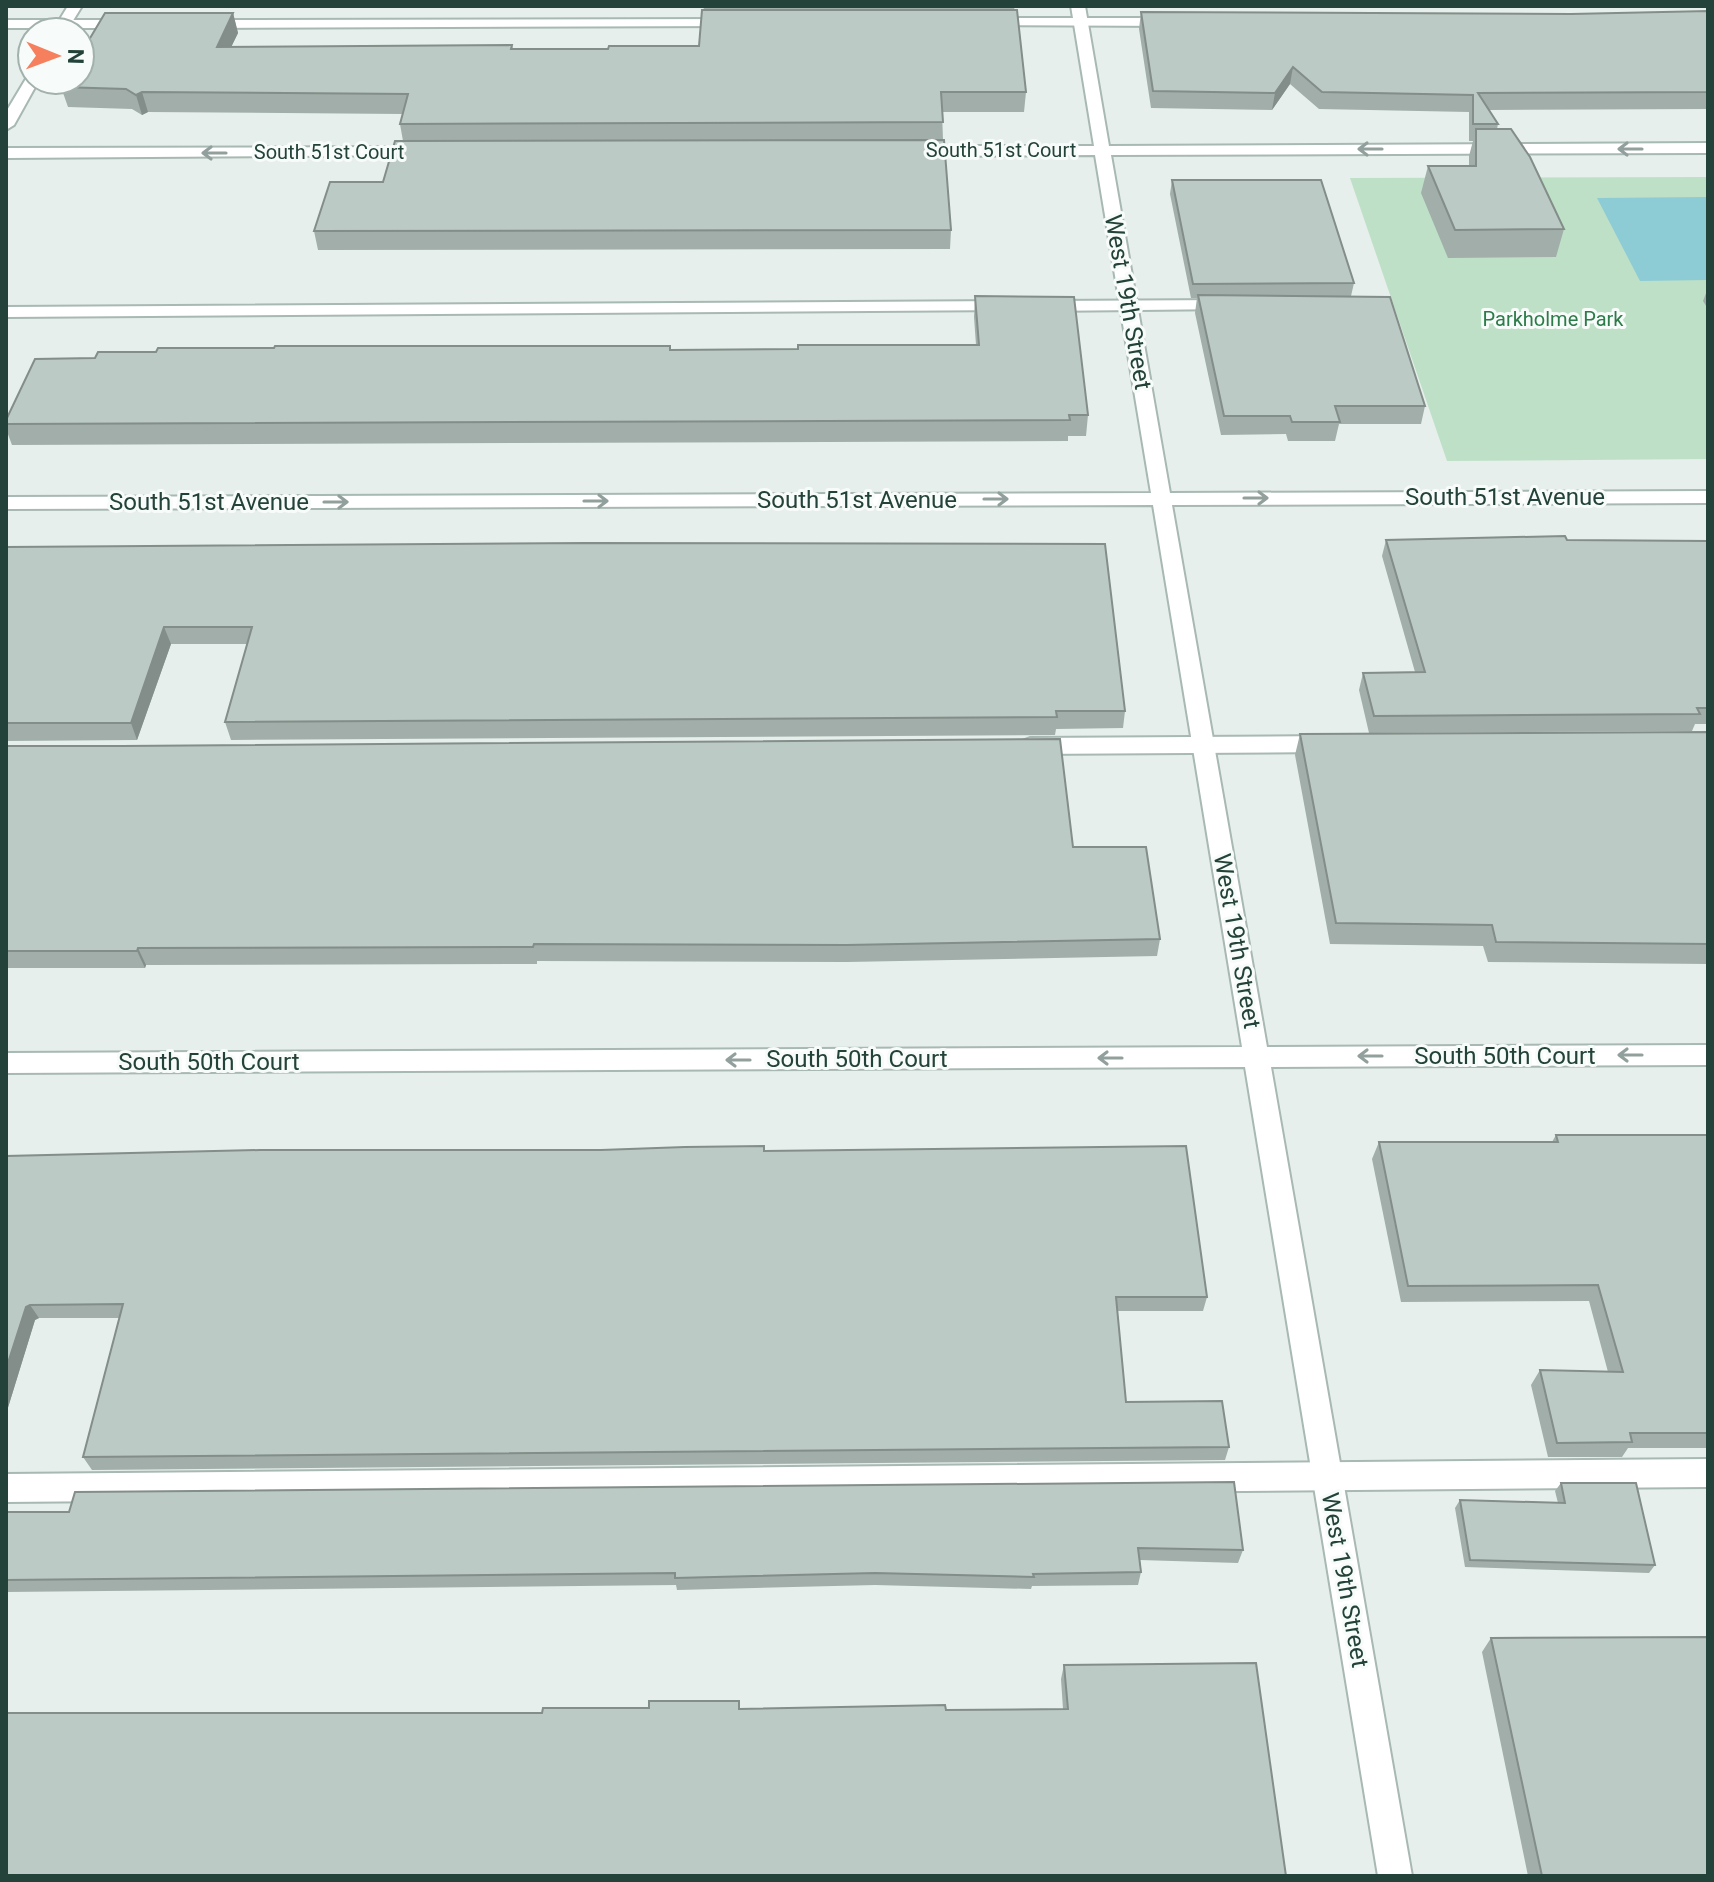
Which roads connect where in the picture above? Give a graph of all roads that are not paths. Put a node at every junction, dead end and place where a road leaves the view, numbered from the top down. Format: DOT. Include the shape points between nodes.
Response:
graph roads {
  1 [pos="543,6"];
  2 [pos="644,6"];
  3 [pos="1080,14"];
  4 [pos="977,22"];
  5 [pos="1193,22"];
  6 [pos="755,23"];
  7 [pos="152,24"];
  8 [pos="184,24"];
  9 [pos="96,26"];
  10 [pos="23,96"];
  11 [pos="6,125"];
  12 [pos="1708,148"];
  13 [pos="1103,150"];
  14 [pos="897,151"];
  15 [pos="434,152"];
  16 [pos="6,153"];
  17 [pos="1249,305"];
  18 [pos="1129,306"];
  19 [pos="6,312"];
  20 [pos="1708,497"];
  21 [pos="1162,499"];
  22 [pos="6,503"];
  23 [pos="1357,744"];
  24 [pos="1203,745"];
  25 [pos="1008,746"];
  26 [pos="1708,1055"];
  27 [pos="1256,1057"];
  28 [pos="6,1063"];
  29 [pos="1708,1473"];
  30 [pos="1328,1475"];
  31 [pos="6,1488"];
  32 [pos="1395,1876"];
  1 -- 2 [label="street"];
  3 -- 4 [label="street"];
  3 -- 5 [label="street"];
  3 -- 13 [label="street, West 19th Street"];
  6 -- 8 [label="street"];
  7 -- 9 [label="street"];
  10 -- 11 [label="street"];
  12 -- 13 [label="street, South 51st Court, one-way"];
  13 -- 14 [label="street, South 51st Court"];
  13 -- 18 [label="street, West 19th Street"];
  15 -- 16 [label="street, South 51st Court, one-way"];
  17 -- 18 [label="street"];
  18 -- 19 [label="street"];
  18 -- 21 [label="street, West 19th Street"];
  21 -- 20 [label="street, South 51st Avenue, one-way"];
  22 -- 21 [label="street, South 51st Avenue, one-way"];
  21 -- 24 [label="street, West 19th Street"];
  23 -- 24 [label="street"];
  24 -- 25 [label="street"];
  24 -- 27 [label="street, West 19th Street"];
  26 -- 27 [label="street, South 50th Court, one-way"];
  27 -- 28 [label="street, South 50th Court, one-way"];
  27 -- 30 [label="street, West 19th Street"];
  29 -- 30 [label="street"];
  30 -- 31 [label="street"];
  30 -- 32 [label="street, West 19th Street"];
}
